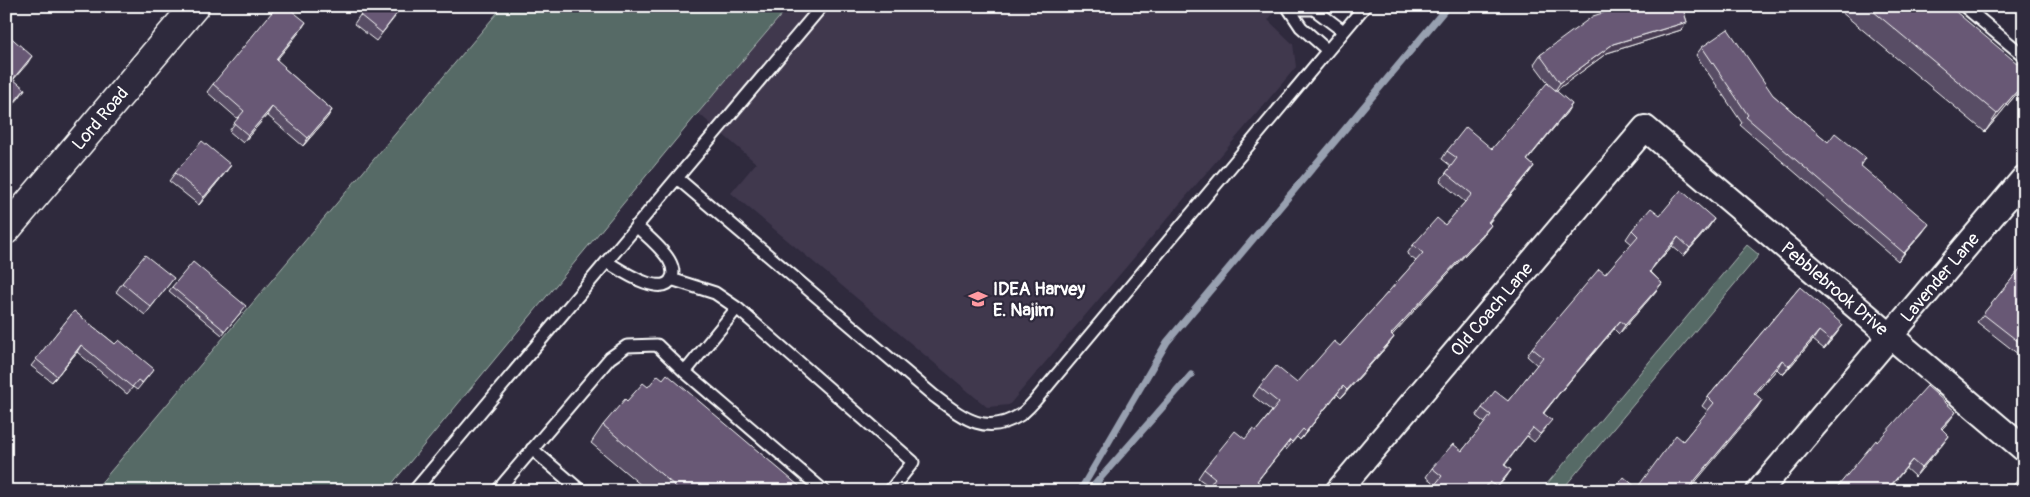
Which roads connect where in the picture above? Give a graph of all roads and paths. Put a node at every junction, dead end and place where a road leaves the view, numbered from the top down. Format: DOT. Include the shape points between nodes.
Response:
graph roads {
  1 [pos="194,6"];
  2 [pos="822,6"];
  3 [pos="1364,6"];
  4 [pos="1964,6"];
  5 [pos="1288,8"];
  6 [pos="1343,31"];
  7 [pos="1328,50"];
  8 [pos="2024,56"];
  9 [pos="1645,128"];
  10 [pos="677,178"];
  11 [pos="2024,178"];
  12 [pos="636,226"];
  13 [pos="6,230"];
  14 [pos="607,262"];
  15 [pos="671,279"];
  16 [pos="736,308"];
  17 [pos="1890,336"];
  18 [pos="685,372"];
  19 [pos="2024,448"];
  20 [pos="532,450"];
  21 [pos="414,491"];
  22 [pos="497,491"];
  23 [pos="581,491"];
  24 [pos="824,491"];
  25 [pos="890,491"];
  26 [pos="1338,491"];
  27 [pos="1759,491"];
  1 -- 13 [label="street, Lord Road"];
  2 -- 10 [label="lane"];
  3 -- 6 [label="lane"];
  4 -- 8 [label="lane"];
  5 -- 6 [label="lane" via="1314,9"];
  5 -- 7 [label="lane" via="1301,28"];
  6 -- 7 [label="lane"];
  7 -- 10 [label="lane" via="1049,384 1021,415 993,426 966,419 934,396"];
  9 -- 17 [label="street, Pebblebrook Drive"];
  9 -- 26 [label="street, Old Coach Lane"];
  10 -- 12 [label="lane"];
  11 -- 17 [label="street, Lavender Lane"];
  12 -- 14 [label="lane"];
  12 -- 15 [label="lane" via="668,258 673,272"];
  14 -- 15 [label="lane" via="656,286 665,285"];
  14 -- 21 [label="lane"];
  15 -- 16 [label="lane" via="715,293"];
  16 -- 18 [label="lane"];
  16 -- 25 [label="lane" via="913,462"];
  17 -- 19 [label="street, Pebblebrook Drive"];
  17 -- 27 [label="street, Lavender Lane"];
  18 -- 20 [label="lane" via="657,346 627,346 610,358"];
  18 -- 24 [label="lane"];
  20 -- 22 [label="lane"];
  20 -- 23 [label="lane"];
}
